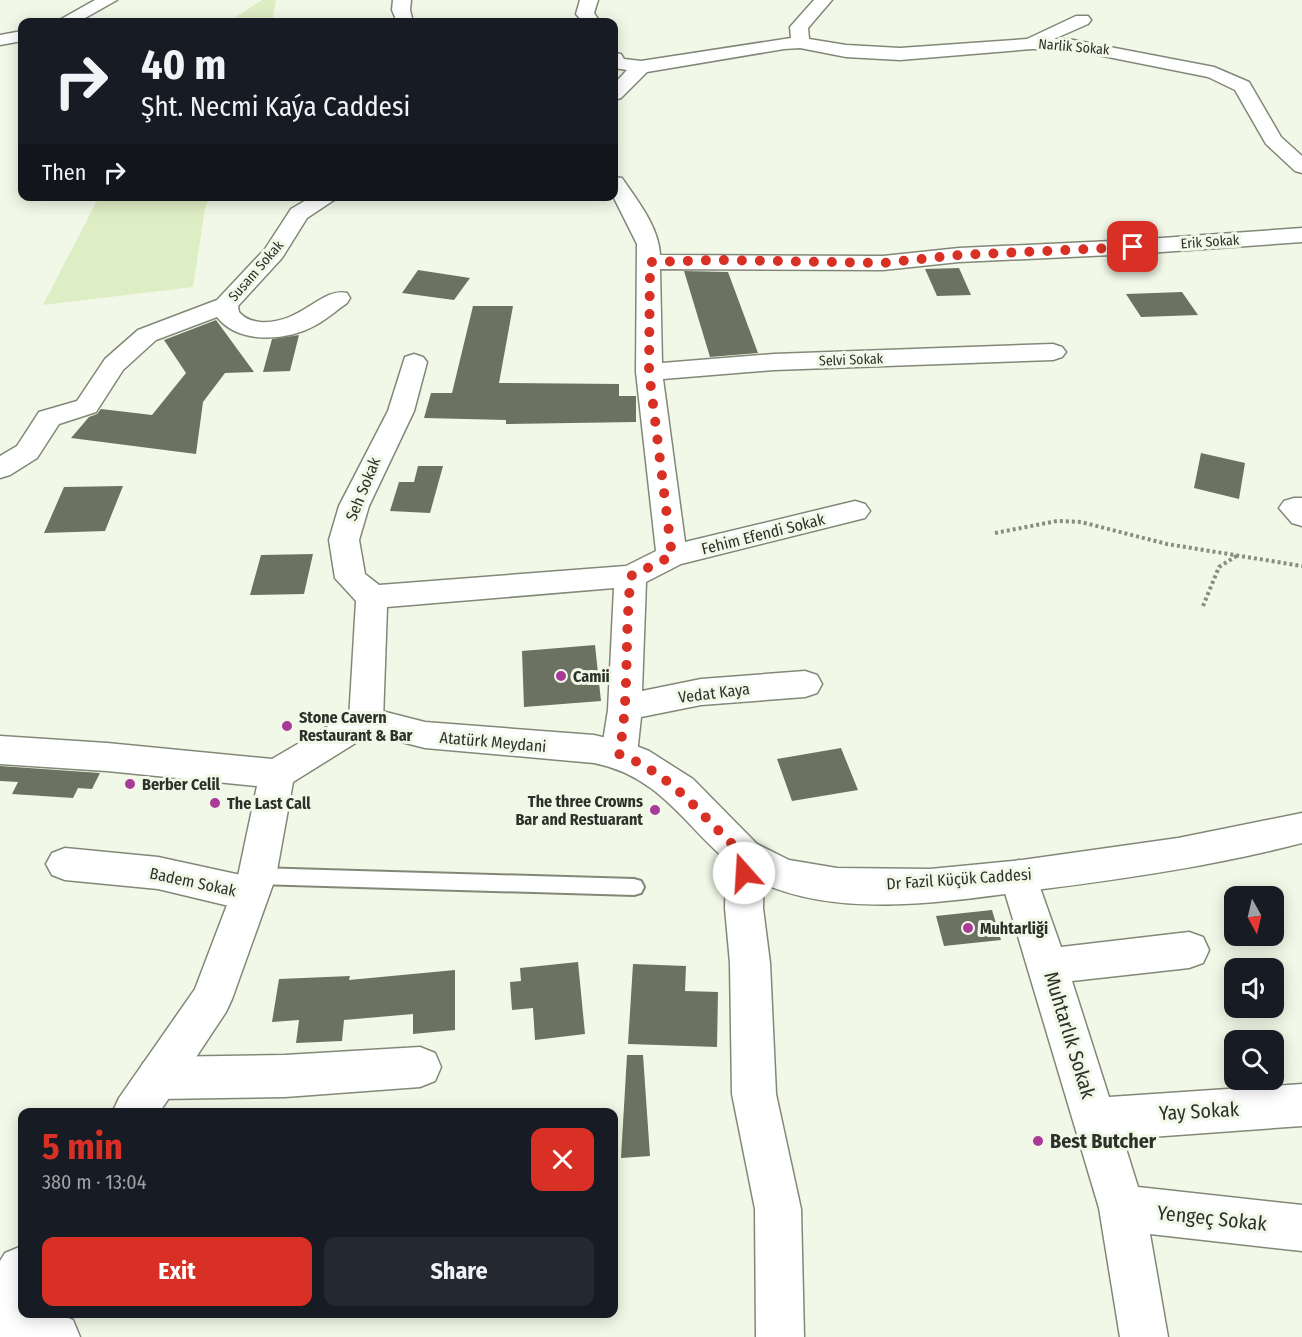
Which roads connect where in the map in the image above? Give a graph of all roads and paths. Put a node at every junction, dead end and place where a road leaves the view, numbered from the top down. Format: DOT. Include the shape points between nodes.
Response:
graph roads {
  1 [pos="108,0"];
  2 [pos="402,0"];
  3 [pos="589,0"];
  4 [pos="823,0"];
  5 [pos="73,18"];
  6 [pos="404,18"];
  7 [pos="588,18"];
  8 [pos="1082,20"];
  9 [pos="18,37"];
  10 [pos="0,40"];
  11 [pos="792,43"];
  12 [pos="1032,44"];
  13 [pos="618,63"];
  14 [pos="640,67"];
  15 [pos="618,90"];
  16 [pos="1302,167"];
  17 [pos="618,189"];
  18 [pos="321,201"];
  19 [pos="1302,235"];
  20 [pos="650,262"];
  21 [pos="338,298"];
  22 [pos="226,305"];
  23 [pos="1053,352"];
  24 [pos="414,362"];
  25 [pos="649,372"];
  26 [pos="0,469"];
  27 [pos="1302,508"];
  28 [pos="855,511"];
  29 [pos="1302,516"];
  30 [pos="995,533"];
  31 [pos="1238,555"];
  32 [pos="672,556"];
  33 [pos="1302,566"];
  34 [pos="631,576"];
  35 [pos="372,597"];
  36 [pos="1203,606"];
  37 [pos="805,684"];
  38 [pos="624,707"];
  39 [pos="366,720"];
  40 [pos="0,750"];
  41 [pos="619,754"];
  42 [pos="277,774"];
  43 [pos="1302,828"];
  44 [pos="745,856"];
  45 [pos="65,864"];
  46 [pos="1019,876"];
  47 [pos="253,885"];
  48 [pos="634,887"];
  49 [pos="1189,950"];
  50 [pos="1048,966"];
  51 [pos="420,1066"];
  52 [pos="158,1078"];
  53 [pos="1302,1105"];
  54 [pos="137,1108"];
  55 [pos="1096,1119"];
  56 [pos="1122,1208"];
  57 [pos="1302,1228"];
  58 [pos="18,1276"];
  59 [pos="0,1301"];
  60 [pos="0,1323"];
  61 [pos="56,1337"];
  62 [pos="780,1337"];
  63 [pos="1144,1337"];
  1 -- 5 [label="street"];
  2 -- 6 [label="street"];
  3 -- 7 [label="street" via="585,14"];
  4 -- 11 [label="street" via="799,27"];
  8 -- 12 [label="street"];
  9 -- 10 [label="street"];
  11 -- 12 [label="street, Narlik Sokak" via="900,54"];
  11 -- 14 [label="street, Narlik Sokak"];
  12 -- 16 [label="street, Narlik Sokak" via="1097,48 1231,79 1242,86 1273,140"];
  13 -- 14 [label="street, Narlik Sokak"];
  14 -- 15 [label="street"];
  17 -- 20 [label="street" via="648,244"];
  18 -- 22 [label="street, Susam Sokak" via="299,214 274,253"];
  19 -- 20 [label="street, Erik Sokak" via="883,263"];
  20 -- 25 [label="street"];
  21 -- 22 [label="street, Susam Sokak" via="307,320 279,329 238,325 227,314"];
  22 -- 26 [label="street" via="147,335 105,375 87,406 49,418 27,452"];
  23 -- 25 [label="street, Selvi Sokak" via="774,362"];
  24 -- 35 [label="street, Seh Sokak" via="401,411 354,506 344,540 350,578"];
  25 -- 32 [label="street"];
  27 -- 29 [label="street" via="1294,508"];
  28 -- 32 [label="street, Fehim Efendi Sokak"];
  30 -- 31 [label="path" via="1057,521 1081,522 1157,542"];
  31 -- 33 [label="path"];
  31 -- 36 [label="path" via="1219,567"];
  32 -- 34 [label="street, Fehim Efendi Sokak"];
  34 -- 35 [label="street"];
  34 -- 38 [label="street"];
  35 -- 39 [label="street"];
  37 -- 38 [label="street, Vedat Kaya" via="701,692"];
  38 -- 41 [label="street"];
  39 -- 41 [label="street, Atatürk Meydani" via="425,735"];
  39 -- 42 [label="street"];
  40 -- 42 [label="street"];
  41 -- 44 [label="street, Dr Fazil Kϋçϋk Caddesi" via="680,789"];
  42 -- 47 [label="street"];
  43 -- 46 [label="street, Dr Fazil Kϋçϋk Caddesi" via="1172,857"];
  44 -- 46 [label="street, Dr Fazil Kϋçϋk Caddesi" via="752,856 777,872 807,880 873,885 946,884"];
  44 -- 62 [label="street" via="754,1094 778,1209"];
  45 -- 47 [label="street, Badem Sokak"];
  46 -- 50 [label="street, Muhtarlık Sokak"];
  47 -- 48 [label="lane"];
  47 -- 52 [label="street" via="212,999"];
  49 -- 50 [label="street"];
  50 -- 55 [label="street, Muhtarlık Sokak"];
  51 -- 52 [label="street" via="285,1076"];
  52 -- 54 [label="street"];
  53 -- 55 [label="street, Yay Sokak"];
  55 -- 56 [label="street, Muhtarlık Sokak"];
  56 -- 57 [label="street, Yengeç Sokak"];
  56 -- 63 [label="street, Muhtarlık Sokak"];
  58 -- 59 [label="street"];
  60 -- 61 [label="street"];
}
